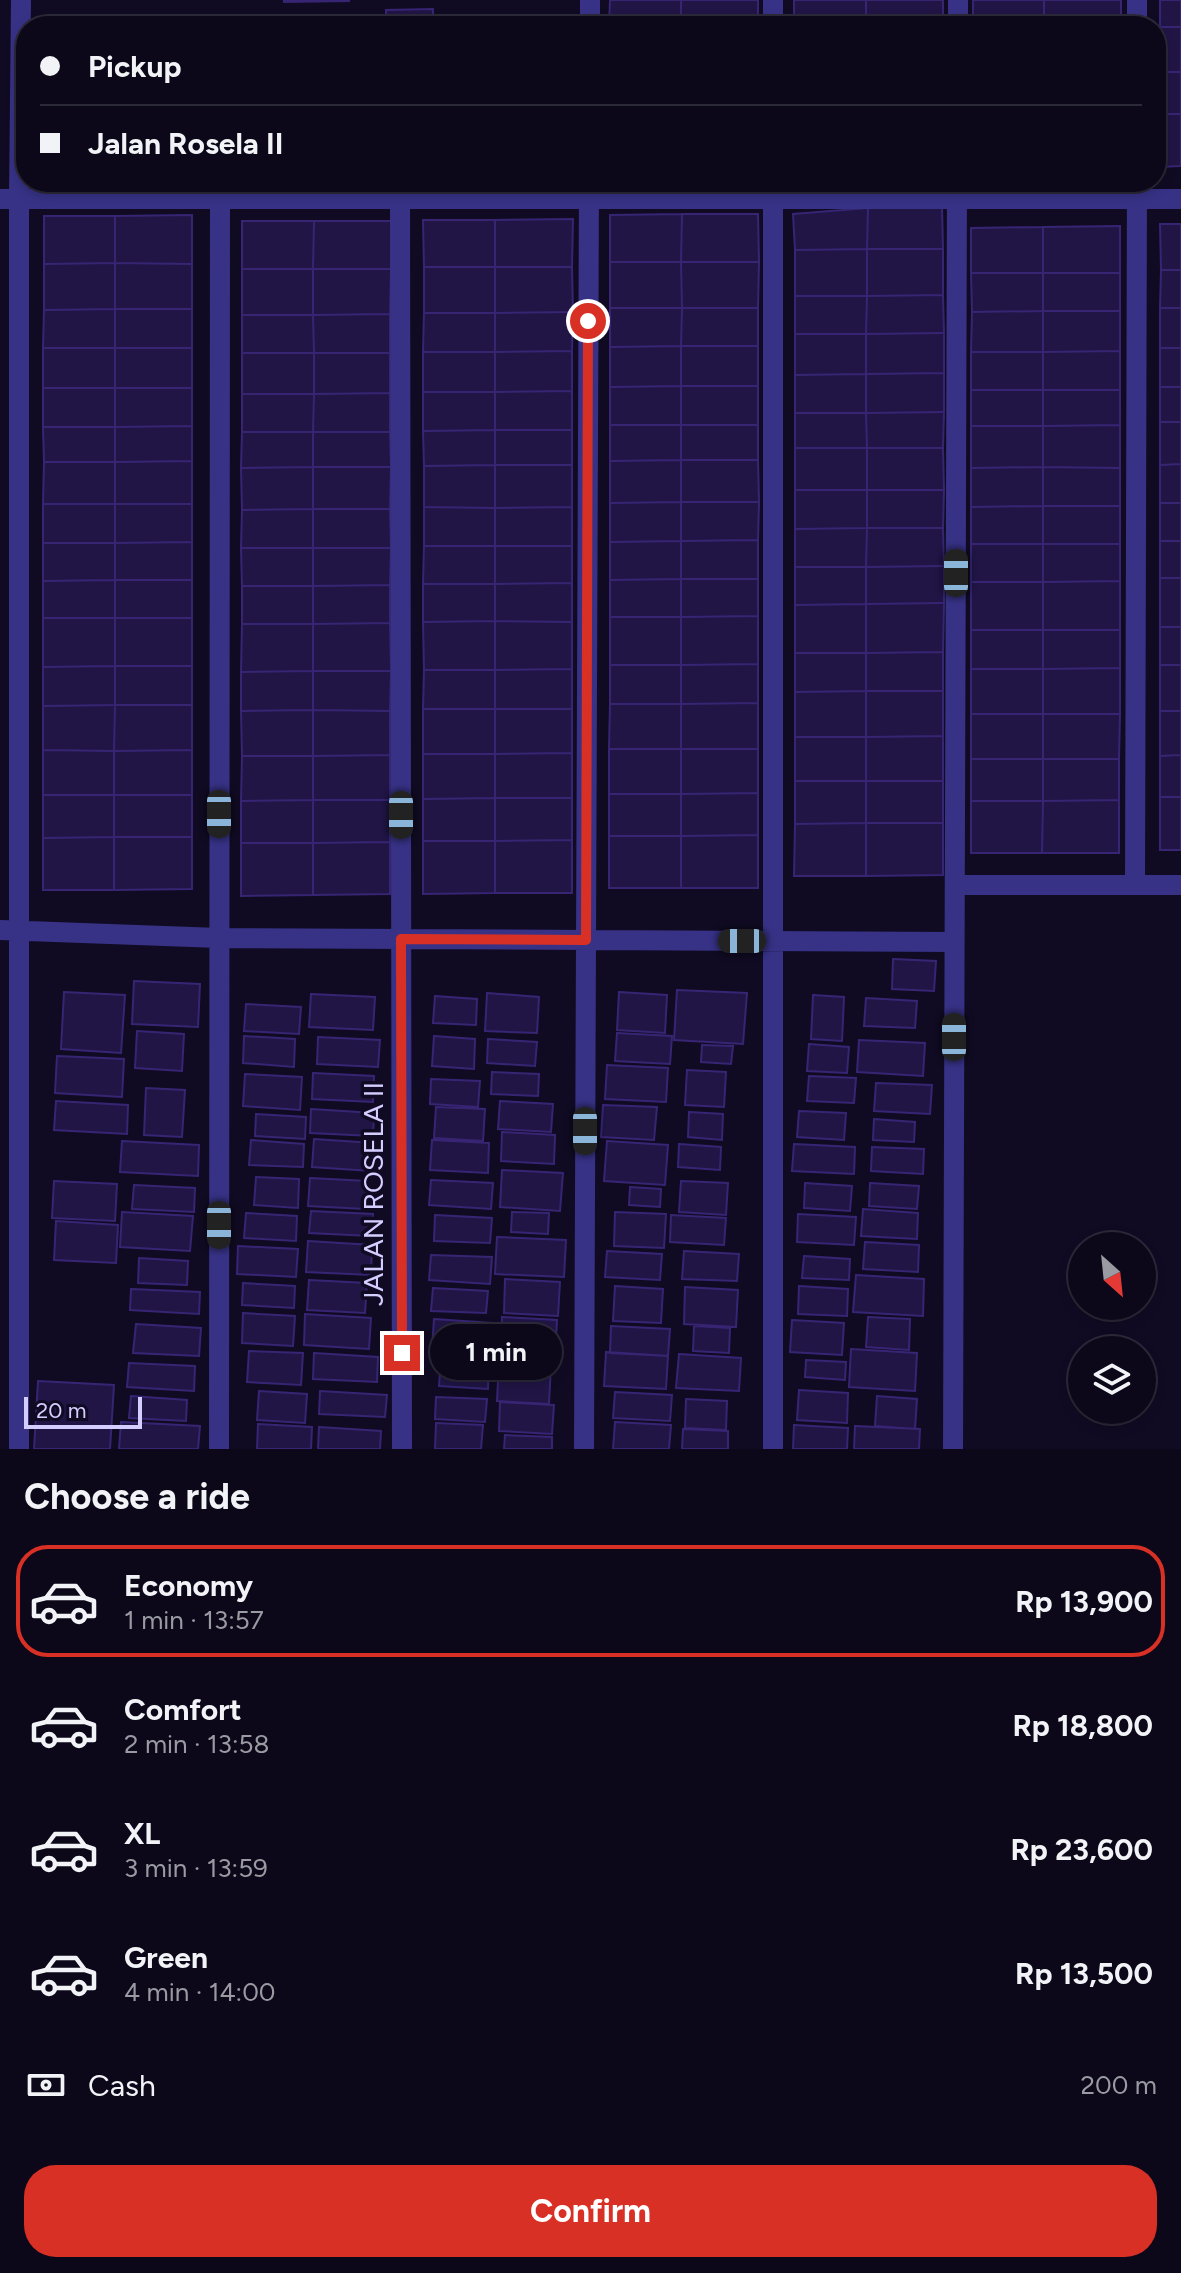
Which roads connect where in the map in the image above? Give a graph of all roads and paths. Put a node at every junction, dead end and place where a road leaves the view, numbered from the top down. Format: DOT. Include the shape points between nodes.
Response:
graph roads {
  1 [pos="16,83"];
  2 [pos="535,192"];
  3 [pos="589,192"];
  4 [pos="773,192"];
  5 [pos="957,192"];
  6 [pos="1137,192"];
  7 [pos="1147,192"];
  8 [pos="220,197"];
  9 [pos="400,197"];
  10 [pos="9,199"];
  11 [pos="1181,199"];
  12 [pos="955,885"];
  13 [pos="1135,885"];
  14 [pos="1181,885"];
  15 [pos="10,929"];
  16 [pos="219,938"];
  17 [pos="401,939"];
  18 [pos="586,940"];
  19 [pos="773,941"];
  20 [pos="954,942"];
  21 [pos="19,1449"];
  22 [pos="219,1449"];
  23 [pos="402,1449"];
  24 [pos="584,1449"];
  25 [pos="773,1449"];
  26 [pos="953,1449"];
  1 -- 10 [label="street"];
  2 -- 9 [label="street"];
  3 -- 18 [label="street"];
  4 -- 19 [label="street"];
  5 -- 12 [label="street"];
  6 -- 13 [label="street"];
  7 -- 11 [label="street"];
  8 -- 9 [label="street"];
  8 -- 10 [label="street"];
  8 -- 16 [label="street"];
  9 -- 17 [label="street, JALAN ROSELA II"];
  10 -- 15 [label="street"];
  12 -- 13 [label="street"];
  12 -- 20 [label="street"];
  13 -- 14 [label="street"];
  15 -- 16 [label="street"];
  15 -- 21 [label="street"];
  16 -- 17 [label="street"];
  16 -- 22 [label="street"];
  17 -- 18 [label="street"];
  17 -- 23 [label="street, JALAN ROSELA II"];
  18 -- 19 [label="street"];
  18 -- 24 [label="street"];
  19 -- 20 [label="street"];
  19 -- 25 [label="street"];
  20 -- 26 [label="street"];
}
